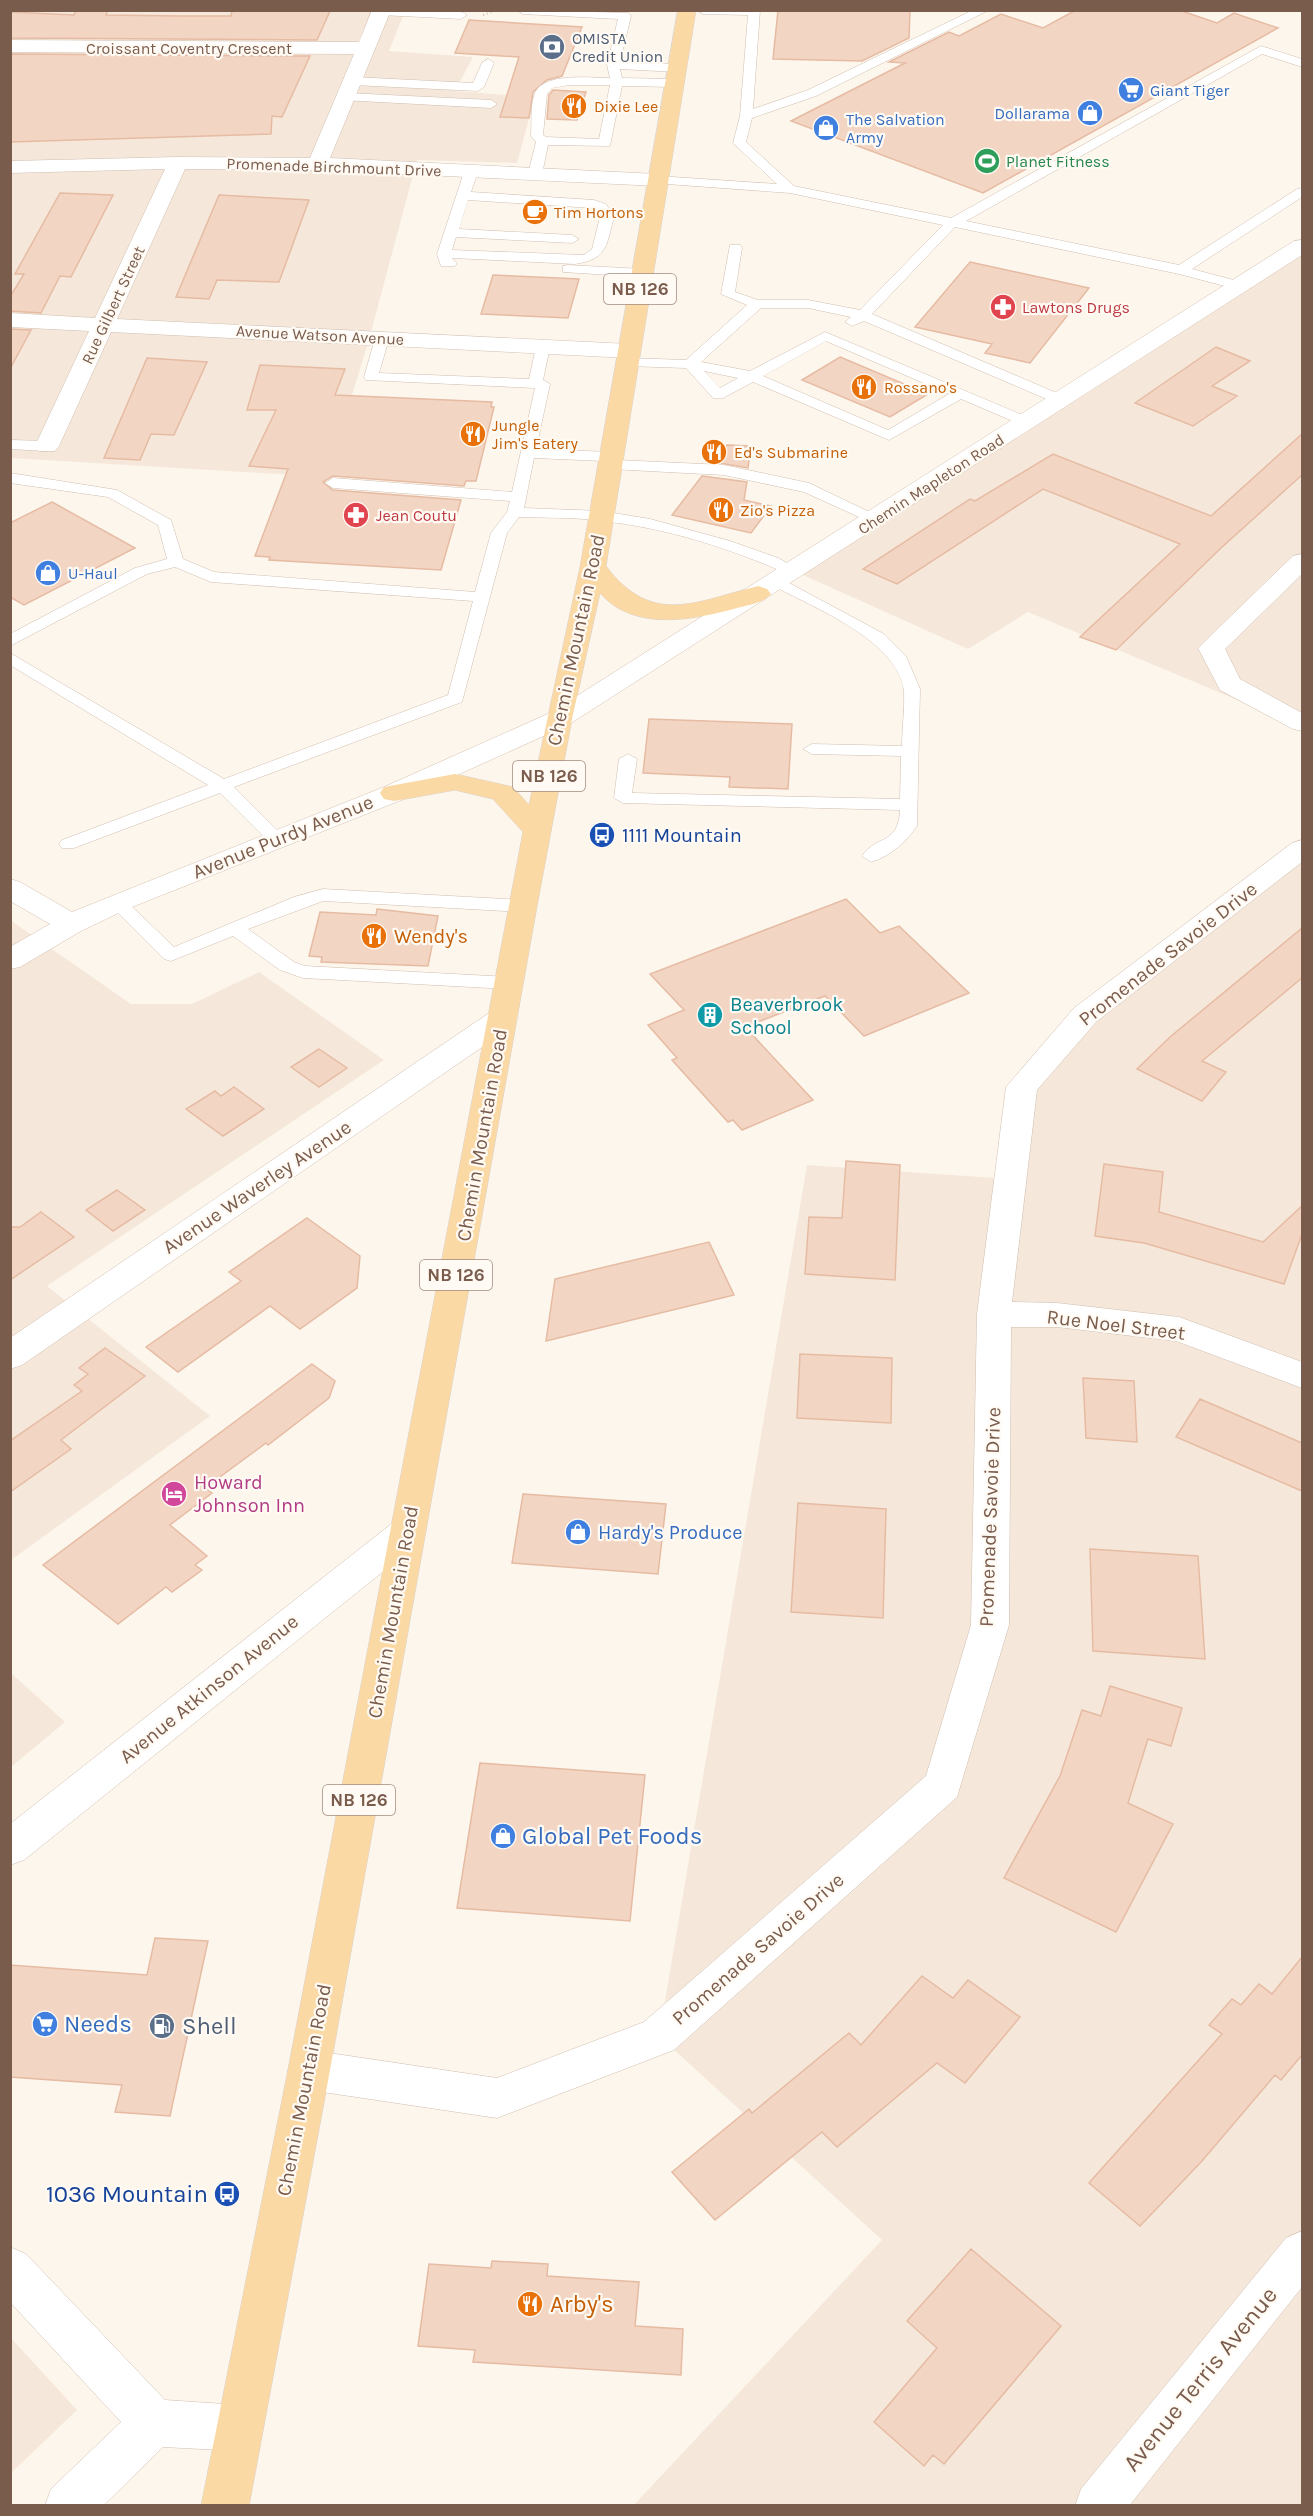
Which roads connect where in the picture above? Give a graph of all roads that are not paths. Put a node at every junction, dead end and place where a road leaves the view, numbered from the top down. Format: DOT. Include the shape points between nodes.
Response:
graph roads {
  1 [pos="523,10"];
  2 [pos="687,10"];
  3 [pos="703,10"];
  4 [pos="983,10"];
  5 [pos="382,11"];
  6 [pos="754,11"];
  7 [pos="461,15"];
  8 [pos="10,46"];
  9 [pos="367,48"];
  10 [pos="488,63"];
  11 [pos="1302,63"];
  12 [pos="613,65"];
  13 [pos="676,75"];
  14 [pos="617,82"];
  15 [pos="350,89"];
  16 [pos="490,104"];
  17 [pos="746,116"];
  18 [pos="543,141"];
  19 [pos="178,163"];
  20 [pos="318,164"];
  21 [pos="10,167"];
  22 [pos="471,171"];
  23 [pos="535,174"];
  24 [pos="658,180"];
  25 [pos="790,189"];
  26 [pos="1302,192"];
  27 [pos="464,196"];
  28 [pos="951,224"];
  29 [pos="452,233"];
  30 [pos="572,239"];
  31 [pos="1302,246"];
  32 [pos="735,248"];
  33 [pos="444,254"];
  34 [pos="1181,270"];
  35 [pos="643,273"];
  36 [pos="1240,286"];
  37 [pos="757,304"];
  38 [pos="863,315"];
  39 [pos="10,320"];
  40 [pos="105,324"];
  41 [pos="825,336"];
  42 [pos="382,339"];
  43 [pos="543,347"];
  44 [pos="628,357"];
  45 [pos="690,364"];
  46 [pos="752,376"];
  47 [pos="535,383"];
  48 [pos="959,394"];
  49 [pos="1061,400"];
  50 [pos="1027,422"];
  51 [pos="10,444"];
  52 [pos="47,446"];
  53 [pos="528,453"];
  54 [pos="611,460"];
  55 [pos="10,478"];
  56 [pos="333,483"];
  57 [pos="517,505"];
  58 [pos="602,516"];
  59 [pos="876,519"];
  60 [pos="1302,561"];
  61 [pos="176,562"];
  62 [pos="593,567"];
  63 [pos="777,582"];
  64 [pos="482,597"];
  65 [pos="10,641"];
  66 [pos="10,658"];
  67 [pos="559,719"];
  68 [pos="1302,723"];
  69 [pos="812,749"];
  70 [pos="910,751"];
  71 [pos="628,759"];
  72 [pos="224,787"];
  73 [pos="394,793"];
  74 [pos="909,805"];
  75 [pos="538,832"];
  76 [pos="276,839"];
  77 [pos="68,844"];
  78 [pos="1302,849"];
  79 [pos="871,856"];
  80 [pos="10,888"];
  81 [pos="117,903"];
  82 [pos="288,906"];
  83 [pos="524,906"];
  84 [pos="71,924"];
  85 [pos="234,928"];
  86 [pos="274,957"];
  87 [pos="10,960"];
  88 [pos="509,983"];
  89 [pos="503,1018"];
  90 [pos="994,1314"];
  91 [pos="10,1356"];
  92 [pos="1302,1374"];
  93 [pos="408,1531"];
  94 [pos="10,1848"];
  95 [pos="309,2070"];
  96 [pos="1302,2253"];
  97 [pos="10,2269"];
  98 [pos="154,2423"];
  99 [pos="240,2428"];
  100 [pos="68,2505"];
  101 [pos="225,2505"];
  102 [pos="1098,2505"];
  1 -- 12 [label="lane" via="625,16"];
  2 -- 13 [label="main road, Chemin Mountain Road / NB 126"];
  3 -- 6 [label="lane"];
  4 -- 17 [label="lane" via="812,93"];
  5 -- 7 [label="lane"];
  5 -- 9 [label="street"];
  6 -- 17 [label="lane"];
  8 -- 9 [label="street, Croissant Coventry Crescent"];
  9 -- 15 [label="street"];
  10 -- 15 [label="lane" via="478,87"];
  11 -- 28 [label="lane" via="1261,50"];
  12 -- 13 [label="lane"];
  12 -- 14 [label="lane"];
  13 -- 14 [label="lane"];
  13 -- 24 [label="main road, Chemin Mountain Road / NB 126"];
  14 -- 18 [label="lane" via="605,143"];
  14 -- 18 [label="lane" via="570,81 548,85 541,94 537,136"];
  15 -- 16 [label="lane"];
  15 -- 20 [label="street"];
  17 -- 25 [label="lane" via="739,143"];
  18 -- 23 [label="lane"];
  19 -- 20 [label="street, Promenade Birchmount Drive"];
  19 -- 21 [label="street, Promenade Birchmount Drive"];
  19 -- 40 [label="street, Rue Gilbert Street"];
  20 -- 22 [label="street, Promenade Birchmount Drive"];
  22 -- 23 [label="street, Promenade Birchmount Drive"];
  22 -- 27 [label="lane"];
  23 -- 24 [label="street, Promenade Birchmount Drive"];
  24 -- 25 [label="lane"];
  24 -- 35 [label="main road, Chemin Mountain Road / NB 126"];
  25 -- 28 [label="lane"];
  26 -- 34 [label="lane"];
  27 -- 29 [label="lane"];
  27 -- 33 [label="lane" via="594,204 607,217 598,251 576,260"];
  28 -- 34 [label="lane"];
  28 -- 38 [label="lane"];
  29 -- 30 [label="lane"];
  29 -- 33 [label="lane"];
  31 -- 36 [label="street, Chemin Mapleton Road"];
  32 -- 37 [label="lane" via="728,294"];
  33 -- 35 [label="lane" via="446,263"];
  34 -- 36 [label="lane"];
  35 -- 44 [label="main road, Chemin Mountain Road / NB 126"];
  36 -- 49 [label="street, Chemin Mapleton Road"];
  37 -- 38 [label="lane" via="808,304"];
  37 -- 45 [label="lane"];
  38 -- 41 [label="lane"];
  38 -- 49 [label="lane"];
  39 -- 40 [label="street, Avenue Watson Avenue"];
  40 -- 42 [label="street, Avenue Watson Avenue"];
  40 -- 52 [label="street, Rue Gilbert Street"];
  41 -- 46 [label="lane"];
  41 -- 48 [label="lane"];
  42 -- 43 [label="street, Avenue Watson Avenue"];
  42 -- 47 [label="lane" via="371,377"];
  43 -- 44 [label="street, Avenue Watson Avenue"];
  43 -- 47 [label="lane"];
  44 -- 45 [label="lane"];
  44 -- 54 [label="main road, Chemin Mountain Road / NB 126"];
  45 -- 46 [label="lane"];
  45 -- 46 [label="lane" via="718,395"];
  46 -- 48 [label="lane" via="889,436"];
  47 -- 53 [label="lane" via="543,384"];
  48 -- 50 [label="lane"];
  49 -- 50 [label="street, Chemin Mapleton Road"];
  50 -- 59 [label="street, Chemin Mapleton Road"];
  51 -- 52 [label="lane"];
  53 -- 54 [label="lane"];
  53 -- 57 [label="lane"];
  54 -- 58 [label="main road, Chemin Mountain Road / NB 126"];
  54 -- 59 [label="lane" via="724,470 809,488"];
  55 -- 61 [label="lane" via="112,493 165,523"];
  56 -- 57 [label="lane"];
  57 -- 58 [label="lane"];
  57 -- 64 [label="lane" via="499,533"];
  58 -- 62 [label="main road, Chemin Mountain Road / NB 126"];
  58 -- 63 [label="lane" via="758,554"];
  59 -- 63 [label="street, Chemin Mapleton Road"];
  60 -- 68 [label="street" via="1211,648 1229,684"];
  61 -- 64 [label="lane" via="211,577"];
  61 -- 65 [label="lane" via="141,571"];
  62 -- 63 [label="main road" via="623,601 653,612 689,613"];
  62 -- 67 [label="main road, Chemin Mountain Road / NB 126"];
  63 -- 67 [label="street, Chemin Mapleton Road"];
  63 -- 70 [label="lane" via="878,637 898,657 912,689"];
  64 -- 72 [label="lane" via="456,698"];
  66 -- 72 [label="lane"];
  67 -- 73 [label="street, Avenue Purdy Avenue"];
  67 -- 75 [label="main road, Chemin Mountain Road / NB 126"];
  69 -- 70 [label="lane"];
  70 -- 74 [label="lane"];
  71 -- 74 [label="lane" via="623,798"];
  72 -- 76 [label="lane"];
  72 -- 77 [label="lane"];
  73 -- 75 [label="main road" via="455,782 503,793"];
  73 -- 76 [label="street, Avenue Purdy Avenue"];
  74 -- 79 [label="lane" via="908,826 898,840"];
  75 -- 83 [label="main road, Chemin Mountain Road / NB 126"];
  76 -- 81 [label="street, Avenue Purdy Avenue"];
  78 -- 90 [label="street, Promenade Savoie Drive" via="1085,1015 1022,1087"];
  80 -- 84 [label="street"];
  81 -- 84 [label="street, Avenue Purdy Avenue"];
  81 -- 85 [label="lane" via="171,955"];
  82 -- 83 [label="lane" via="323,895"];
  82 -- 85 [label="lane"];
  82 -- 86 [label="lane" via="271,923 269,948"];
  83 -- 88 [label="main road, Chemin Mountain Road / NB 126"];
  84 -- 87 [label="street, Avenue Purdy Avenue"];
  85 -- 86 [label="lane"];
  86 -- 88 [label="lane" via="303,972"];
  88 -- 89 [label="main road, Chemin Mountain Road / NB 126"];
  89 -- 91 [label="street, Avenue Waverley Avenue"];
  89 -- 93 [label="main road, Chemin Mountain Road / NB 126"];
  90 -- 92 [label="street, Rue Noel Street" via="1057,1315 1179,1329"];
  90 -- 95 [label="street, Promenade Savoie Drive" via="990,1625 943,1785 659,2036 496,2098"];
  93 -- 94 [label="street, Avenue Atkinson Avenue"];
  93 -- 95 [label="main road, Chemin Mountain Road / NB 126"];
  95 -- 99 [label="main road, Chemin Mountain Road / NB 126"];
  96 -- 102 [label="street, Avenue Terris Avenue"];
  97 -- 98 [label="street"];
  98 -- 99 [label="street"];
  98 -- 100 [label="street"];
  99 -- 101 [label="main road, Chemin Mountain Road / NB 126"];
}
